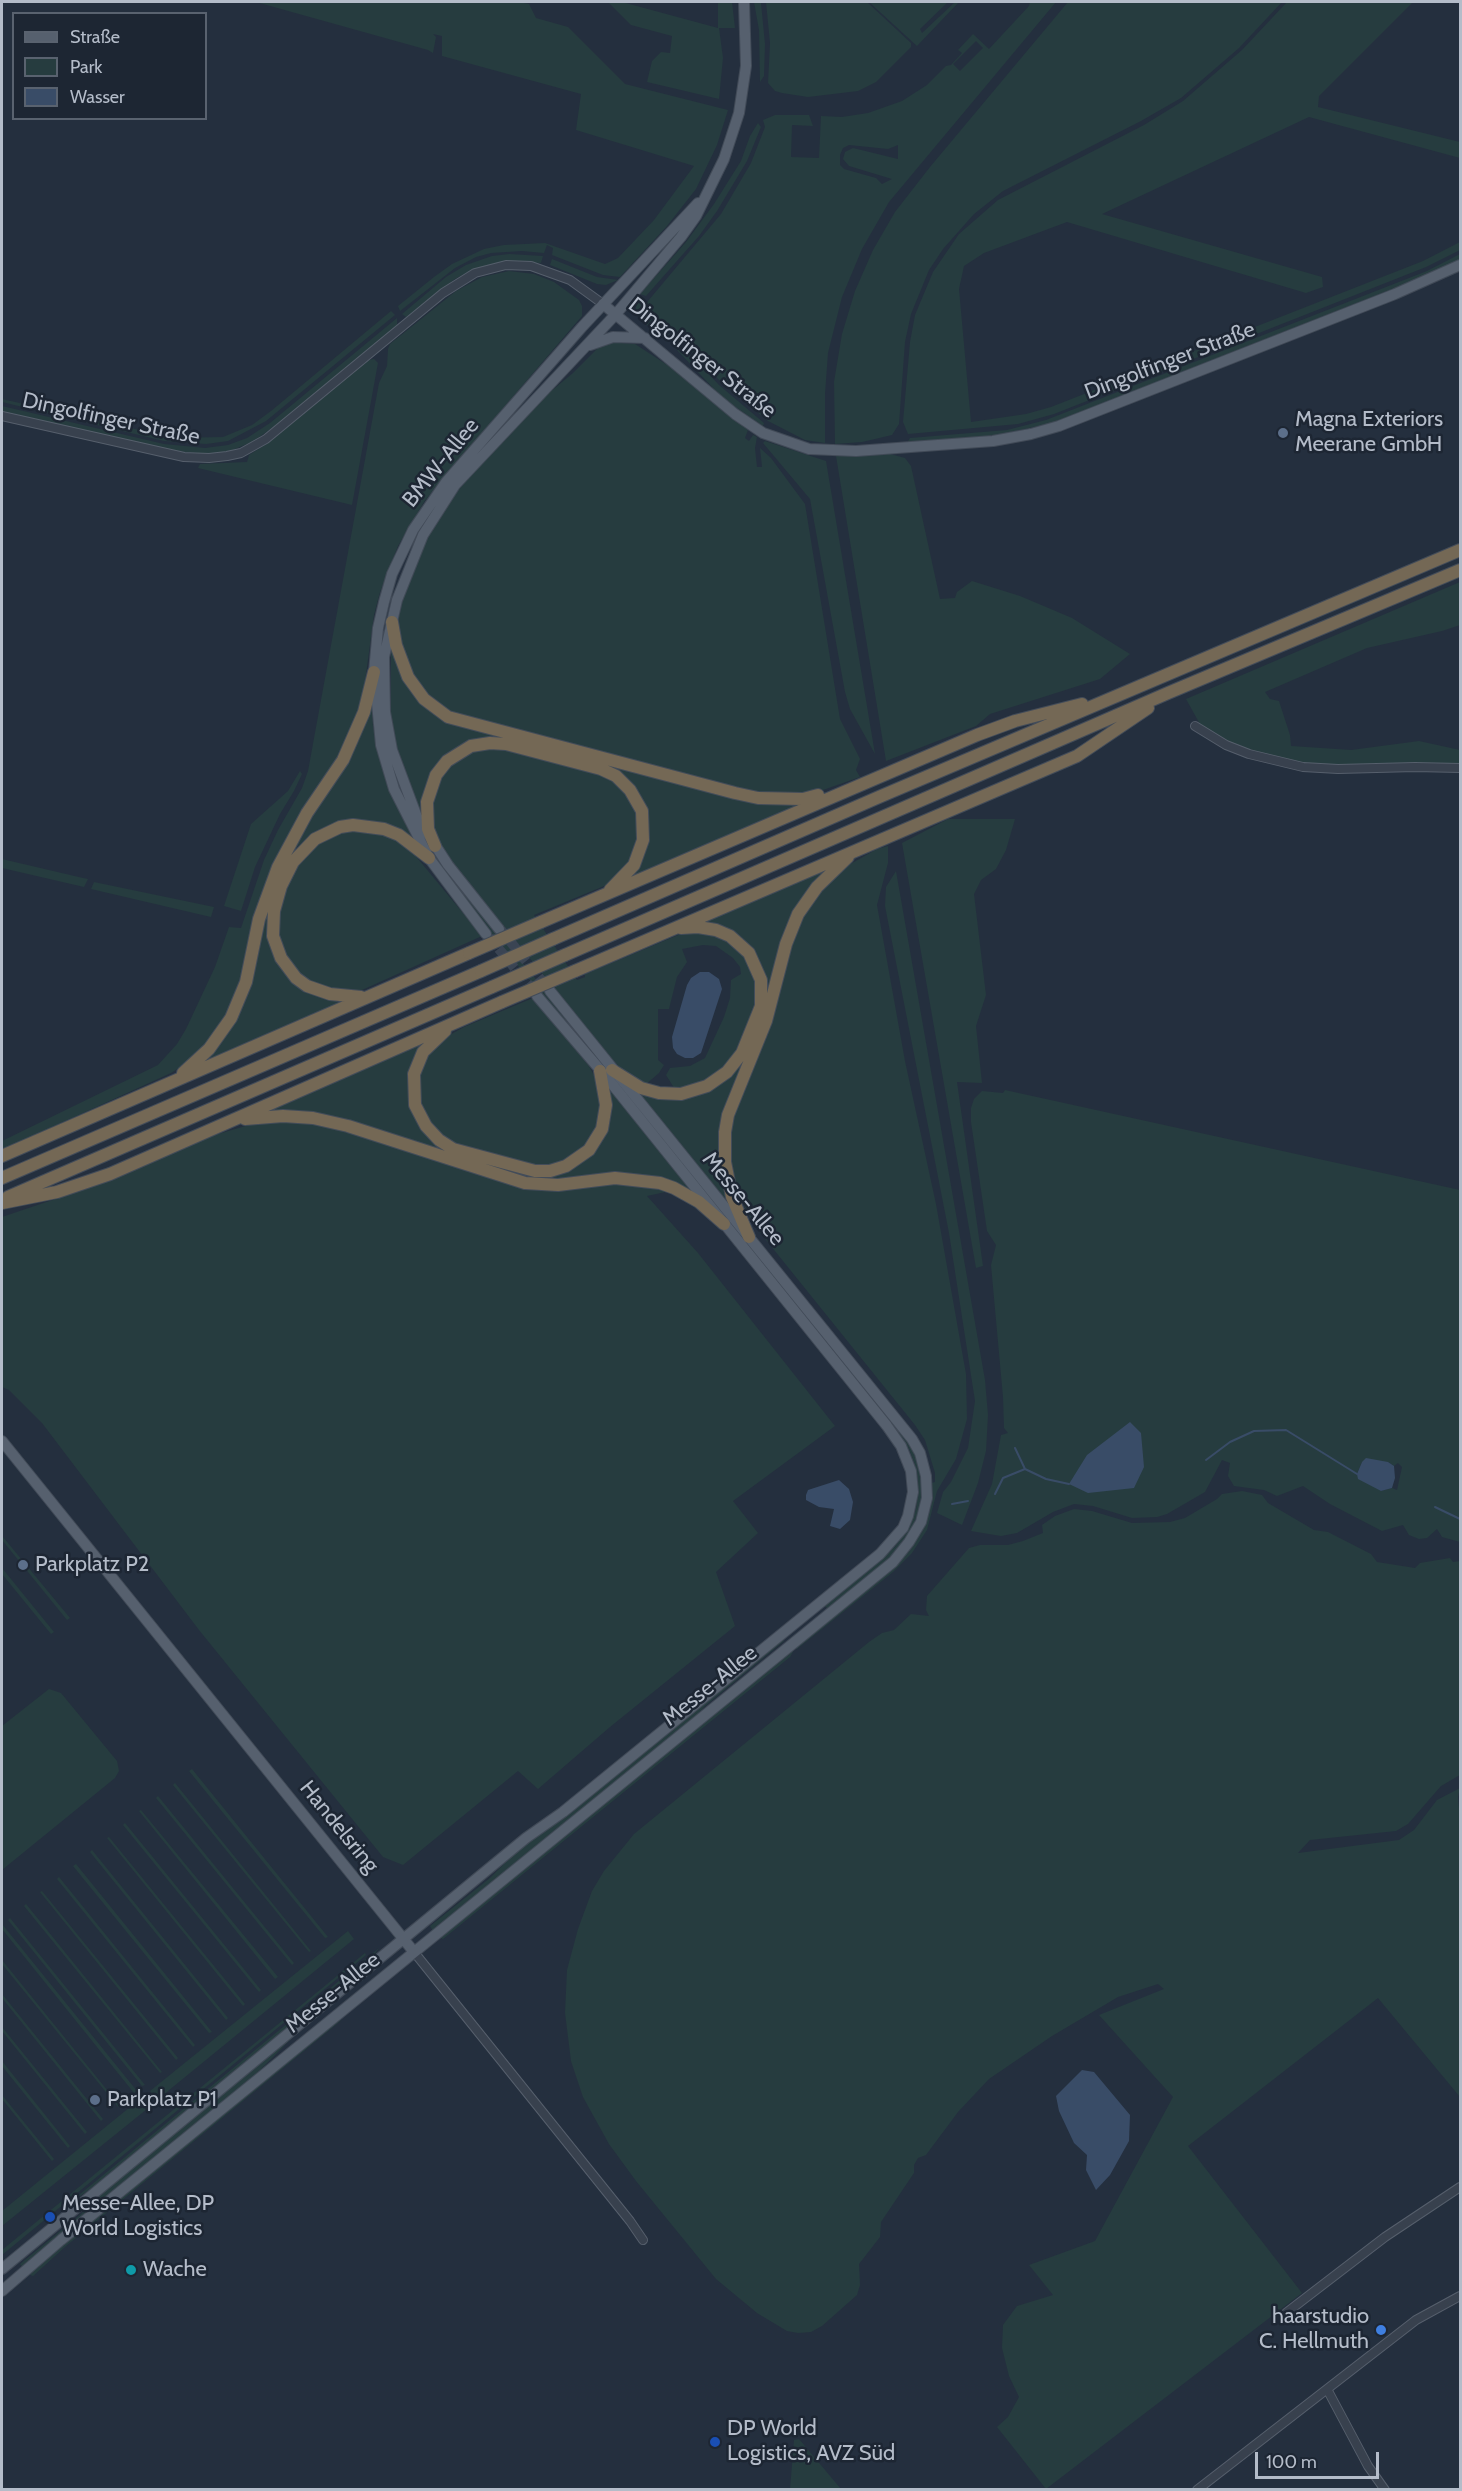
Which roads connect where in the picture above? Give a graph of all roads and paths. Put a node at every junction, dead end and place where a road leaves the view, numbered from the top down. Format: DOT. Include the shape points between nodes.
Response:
graph roads {
  1 [pos="744,2"];
  2 [pos="708,192"];
  3 [pos="1461,265"];
  4 [pos="603,304"];
  5 [pos="616,314"];
  6 [pos="645,338"];
  7 [pos="582,350"];
  8 [pos="2,416"];
  9 [pos="1461,550"];
  10 [pos="1461,570"];
  11 [pos="392,622"];
  12 [pos="374,672"];
  13 [pos="1168,693"];
  14 [pos="1112,697"];
  15 [pos="1195,726"];
  16 [pos="1461,768"];
  17 [pos="851,787"];
  18 [pos="435,846"];
  19 [pos="861,847"];
  20 [pos="429,858"];
  21 [pos="608,893"];
  22 [pos="499,929"];
  23 [pos="668,930"];
  24 [pos="486,934"];
  25 [pos="550,991"];
  26 [pos="368,996"];
  27 [pos="537,996"];
  28 [pos="463,1019"];
  29 [pos="606,1070"];
  30 [pos="176,1080"];
  31 [pos="235,1120"];
  32 [pos="2,1156"];
  33 [pos="2,1178"];
  34 [pos="2,1201"];
  35 [pos="724,1224"];
  36 [pos="749,1237"];
  37 [pos="2,1441"];
  38 [pos="403,1939"];
  39 [pos="414,1952"];
  40 [pos="1461,2187"];
  41 [pos="643,2240"];
  42 [pos="2,2269"];
  43 [pos="3,2290"];
  44 [pos="1460,2296"];
  45 [pos="1286,2313"];
  46 [pos="1327,2389"];
  47 [pos="1197,2490"];
  48 [pos="1385,2490"];
  1 -- 2 [label="main road, BMW-Allee" via="746,66 741,106"];
  2 -- 4 [label="main road, BMW-Allee"];
  2 -- 5 [label="main road, BMW-Allee" via="681,237"];
  3 -- 6 [label="main road, Dingolfinger Straße" via="1040,431 993,441 856,451 809,449 770,436 745,421"];
  4 -- 5 [label="main road, Dingolfinger Straße"];
  4 -- 8 [label="street, Dingolfinger Straße" via="570,280 544,269 507,265 475,273 443,293 266,439 227,456 184,457"];
  4 -- 12 [label="main road, BMW-Allee" via="446,482 413,530 392,574 384,602"];
  5 -- 6 [label="main road, Dingolfinger Straße"];
  5 -- 7 [label="main road, BMW-Allee"];
  6 -- 7 [label="main road" via="613,337"];
  7 -- 11 [label="main road, BMW-Allee" via="438,508 403,581"];
  9 -- 14 [label="highway"];
  10 -- 13 [label="highway"];
  11 -- 17 [label="highway" via="408,678 424,699 448,717 758,798 803,799"];
  11 -- 18 [label="main road, BMW-Allee" via="384,657 390,741 417,817"];
  12 -- 20 [label="main road, BMW-Allee" via="381,745 394,789"];
  12 -- 30 [label="highway" via="364,712 343,760 307,813 278,867 259,919 246,982 231,1018 209,1049"];
  13 -- 19 [label="highway" via="1077,756"];
  13 -- 34 [label="highway, bridge"];
  14 -- 17 [label="highway" via="1015,721"];
  14 -- 33 [label="highway, bridge"];
  15 -- 16 [label="street" via="1249,754 1303,767"];
  17 -- 21 [label="highway"];
  18 -- 21 [label="highway" via="428,829 427,802 436,775 447,761 471,746 506,744 601,769 616,776 630,790 642,811 644,825 634,865"];
  18 -- 22 [label="main road"];
  19 -- 23 [label="highway"];
  19 -- 36 [label="highway" via="828,874 798,914 766,1021 728,1115 725,1162 732,1197"];
  20 -- 24 [label="main road"];
  20 -- 26 [label="highway" via="384,828 340,827 303,849 281,886 273,936 290,970 318,991 356,998"];
  21 -- 26 [label="highway, bridge"];
  23 -- 28 [label="highway, bridge"];
  23 -- 29 [label="highway" via="716,930 730,936 749,953 761,980 761,1006 742,1053 727,1072 707,1086 681,1094 659,1093"];
  25 -- 29 [label="main road, Messe-Allee"];
  26 -- 30 [label="highway"];
  27 -- 29 [label="main road, Messe-Allee"];
  28 -- 29 [label="highway" via="423,1052 413,1083 415,1106 426,1126 453,1149 535,1171 566,1166 589,1150 602,1129"];
  28 -- 31 [label="highway"];
  29 -- 35 [label="main road, Messe-Allee"];
  29 -- 36 [label="main road, Messe-Allee"];
  30 -- 32 [label="highway"];
  31 -- 34 [label="highway" via="110,1174 57,1192"];
  31 -- 35 [label="highway" via="313,1118 525,1183 558,1185 615,1178 660,1183 699,1202"];
  35 -- 38 [label="main road, Messe-Allee" via="901,1446 913,1479 908,1516 880,1554"];
  36 -- 39 [label="main road, Messe-Allee" via="912,1439 926,1476 927,1498 921,1522 893,1562"];
  37 -- 38 [label="main road, Handelsring"];
  38 -- 39 [label="main road, Handelsring"];
  38 -- 42 [label="main road, Messe-Allee"];
  39 -- 41 [label="street, Handelsring"];
  39 -- 43 [label="main road, Messe-Allee"];
  40 -- 45 [label="street" via="1385,2237"];
  44 -- 46 [label="street" via="1416,2320"];
  46 -- 47 [label="street"];
  46 -- 48 [label="street"];
}
